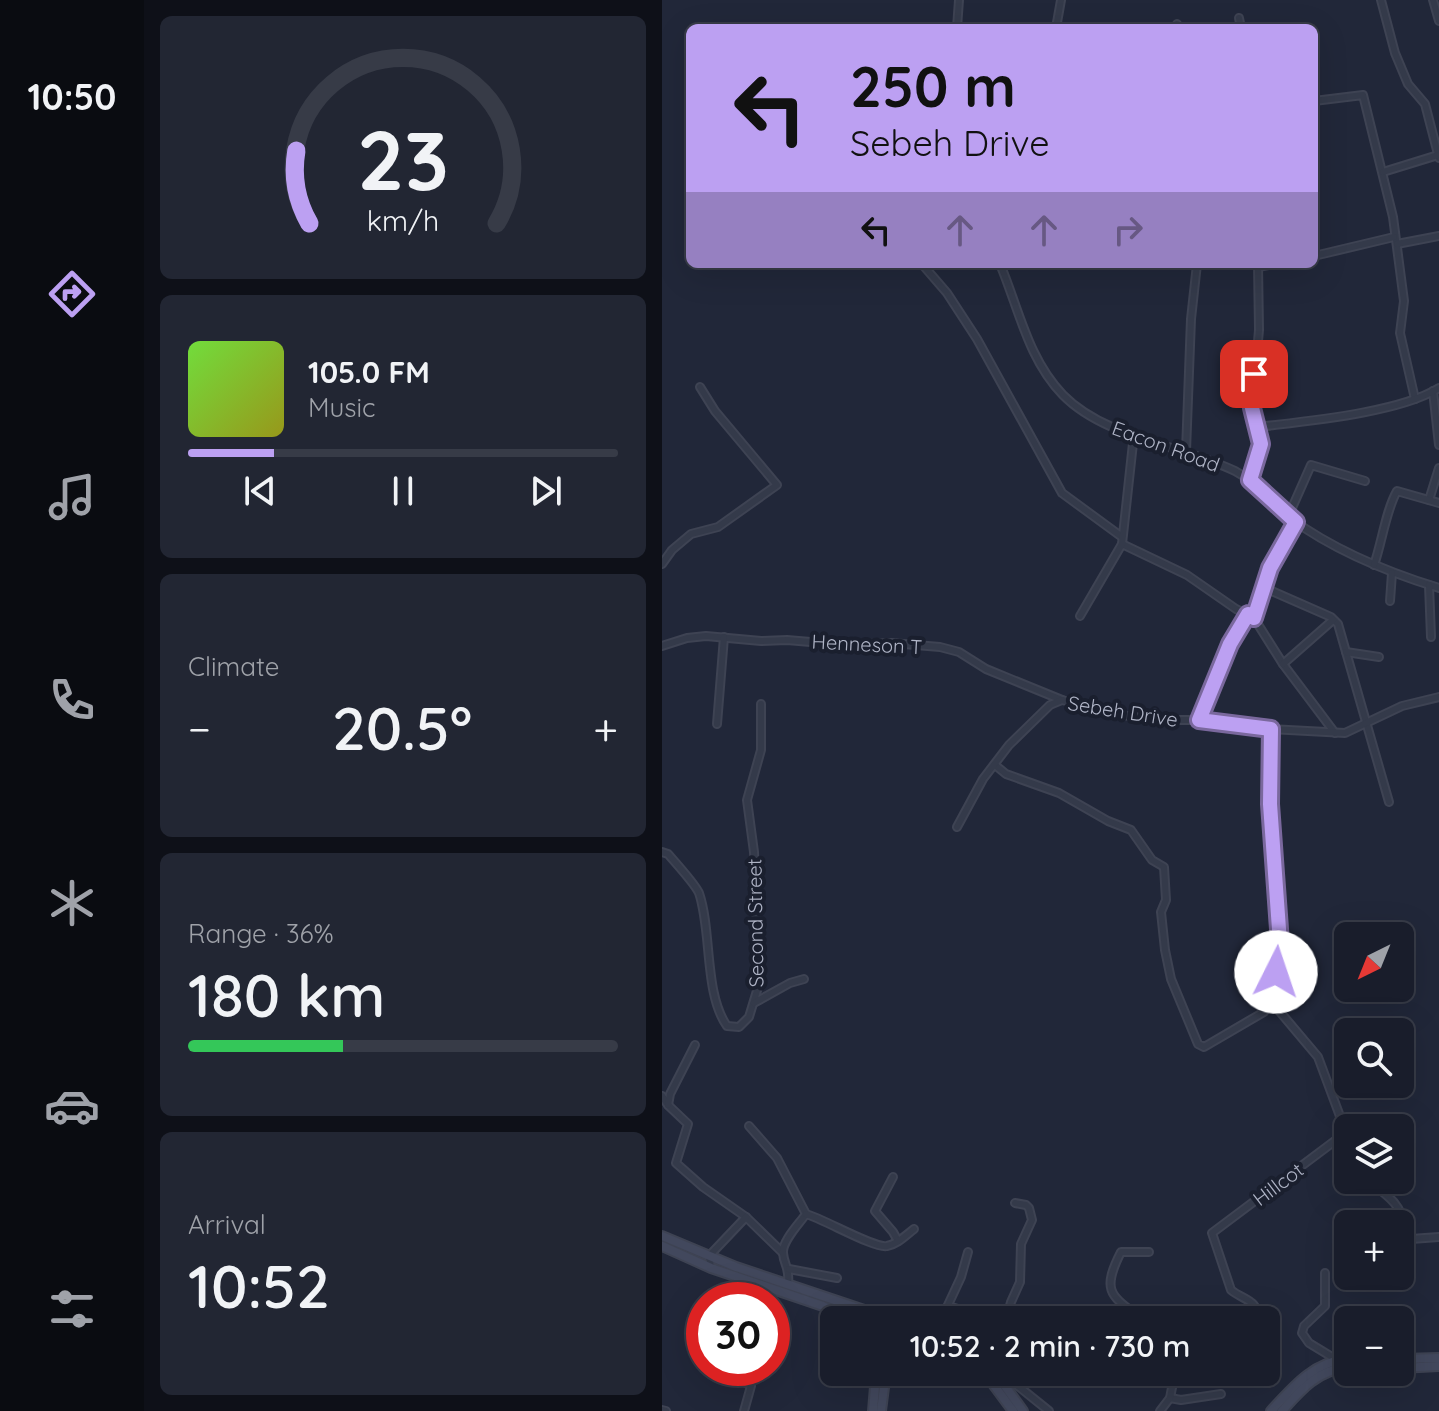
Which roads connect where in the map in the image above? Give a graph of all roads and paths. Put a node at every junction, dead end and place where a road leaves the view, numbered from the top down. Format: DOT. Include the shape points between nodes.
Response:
graph roads {
  1 [pos="959,0"];
  2 [pos="1061,0"];
  3 [pos="1381,0"];
  4 [pos="1433,0"];
  5 [pos="1239,18"];
  6 [pos="1439,21"];
  7 [pos="957,24"];
  8 [pos="1057,24"];
  9 [pos="1240,24"];
  10 [pos="1318,101"];
  11 [pos="1438,157"];
  12 [pos="1383,172"];
  13 [pos="1439,236"];
  14 [pos="1396,241"];
  15 [pos="1318,255"];
  16 [pos="925,268"];
  17 [pos="1002,268"];
  18 [pos="1196,268"];
  19 [pos="1258,268"];
  20 [pos="700,387"];
  21 [pos="1436,389"];
  22 [pos="1415,399"];
  23 [pos="1258,427"];
  24 [pos="1134,434"];
  25 [pos="1439,445"];
  26 [pos="1186,451"];
  27 [pos="1439,468"];
  28 [pos="1250,480"];
  29 [pos="1365,481"];
  30 [pos="1429,500"];
  31 [pos="1439,503"];
  32 [pos="1288,517"];
  33 [pos="1296,522"];
  34 [pos="1122,540"];
  35 [pos="662,564"];
  36 [pos="1374,565"];
  37 [pos="1392,573"];
  38 [pos="1429,585"];
  39 [pos="1265,588"];
  40 [pos="1439,588"];
  41 [pos="1390,601"];
  42 [pos="1080,616"];
  43 [pos="1251,616"];
  44 [pos="1333,620"];
  45 [pos="724,637"];
  46 [pos="1431,637"];
  47 [pos="662,646"];
  48 [pos="1346,652"];
  49 [pos="1379,657"];
  50 [pos="1283,664"];
  51 [pos="1439,697"];
  52 [pos="1062,700"];
  53 [pos="761,704"];
  54 [pos="1199,720"];
  55 [pos="1367,722"];
  56 [pos="717,724"];
  57 [pos="1271,729"];
  58 [pos="1335,733"];
  59 [pos="995,765"];
  60 [pos="1389,802"];
  61 [pos="957,827"];
  62 [pos="662,852"];
  63 [pos="804,979"];
  64 [pos="1270,1000"];
  65 [pos="754,1003"];
  66 [pos="695,1045"];
  67 [pos="662,1096"];
  68 [pos="668,1105"];
  69 [pos="1339,1114"];
  70 [pos="749,1126"];
  71 [pos="1334,1142"];
  72 [pos="893,1177"];
  73 [pos="1384,1194"];
  74 [pos="1015,1203"];
  75 [pos="806,1214"];
  76 [pos="746,1217"];
  77 [pos="914,1229"];
  78 [pos="662,1236"];
  79 [pos="1439,1237"];
  80 [pos="898,1241"];
  81 [pos="662,1246"];
  82 [pos="968,1252"];
  83 [pos="1149,1252"];
  84 [pos="783,1253"];
  85 [pos="709,1256"];
  86 [pos="711,1268"];
  87 [pos="789,1269"];
  88 [pos="1325,1273"];
  89 [pos="837,1278"];
  90 [pos="782,1282"];
  91 [pos="788,1282"];
  92 [pos="790,1285"];
  93 [pos="823,1306"];
  94 [pos="847,1306"];
  95 [pos="948,1306"];
  96 [pos="1010,1306"];
  97 [pos="1126,1306"];
  98 [pos="1254,1306"];
  99 [pos="1334,1358"];
  100 [pos="1439,1358"];
  101 [pos="1414,1359"];
  102 [pos="1334,1361"];
  103 [pos="1439,1366"];
  104 [pos="1414,1367"];
  105 [pos="1334,1370"];
  106 [pos="751,1386"];
  107 [pos="875,1386"];
  108 [pos="884,1386"];
  109 [pos="994,1386"];
  110 [pos="1005,1386"];
  111 [pos="1018,1386"];
  112 [pos="1172,1386"];
  113 [pos="1221,1394"];
  114 [pos="1170,1398"];
  115 [pos="744,1411"];
  116 [pos="873,1411"];
  117 [pos="881,1411"];
  118 [pos="1013,1411"];
  119 [pos="1023,1411"];
  120 [pos="1049,1411"];
  121 [pos="1160,1411"];
  122 [pos="1271,1411"];
  123 [pos="1282,1411"];
  1 -- 7 [label="street"];
  2 -- 8 [label="street"];
  3 -- 11 [label="street" via="1401,70 1425,104"];
  4 -- 6 [label="street"];
  5 -- 9 [label="street"];
  10 -- 12 [label="street" via="1363,95"];
  11 -- 12 [label="street"];
  12 -- 14 [label="street"];
  13 -- 14 [label="street"];
  14 -- 15 [label="street"];
  14 -- 22 [label="street" via="1404,301 1400,333"];
  16 -- 34 [label="street" via="977,339 1062,493"];
  17 -- 24 [label="street, Eacon Road" via="1037,361 1050,380 1078,410"];
  18 -- 26 [label="street"];
  19 -- 23 [label="street" via="1252,408"];
  20 -- 35 [label="street" via="777,485 718,527 691,534"];
  21 -- 22 [label="street"];
  21 -- 25 [label="street"];
  22 -- 23 [label="street"];
  23 -- 28 [label="street" via="1261,444"];
  24 -- 26 [label="street, Eacon Road"];
  24 -- 34 [label="street"];
  26 -- 28 [label="street, Eacon Road"];
  27 -- 30 [label="street"];
  28 -- 32 [label="street, Eacon Road"];
  29 -- 32 [label="street" via="1311,465"];
  30 -- 31 [label="street"];
  30 -- 36 [label="street" via="1396,493"];
  32 -- 33 [label="street, Eacon Road"];
  33 -- 36 [label="street, Eacon Road"];
  33 -- 39 [label="street"];
  34 -- 42 [label="street"];
  34 -- 43 [label="street"];
  36 -- 37 [label="street, Eacon Road"];
  37 -- 38 [label="street, Eacon Road"];
  37 -- 41 [label="street"];
  38 -- 40 [label="street, Eacon Road"];
  38 -- 46 [label="street"];
  39 -- 43 [label="street"];
  39 -- 44 [label="street"];
  43 -- 50 [label="street"];
  43 -- 54 [label="street" via="1230,644"];
  44 -- 48 [label="street"];
  44 -- 50 [label="street"];
  45 -- 47 [label="street, Henneson T" via="687,638"];
  45 -- 52 [label="street, Henneson T" via="940,647"];
  45 -- 56 [label="street"];
  48 -- 49 [label="street"];
  48 -- 55 [label="street"];
  50 -- 58 [label="street"];
  51 -- 55 [label="street, Sebeh Drive"];
  52 -- 54 [label="street, Sebeh Drive" via="1128,716"];
  52 -- 59 [label="street, Sebeh Drive" via="1040,713"];
  53 -- 65 [label="street, Second Street" via="761,750 747,800 760,966"];
  54 -- 57 [label="street, Sebeh Drive"];
  55 -- 58 [label="street, Sebeh Drive"];
  55 -- 60 [label="street"];
  57 -- 58 [label="street, Sebeh Drive"];
  57 -- 64 [label="street" via="1270,804 1280,943"];
  59 -- 61 [label="street, Sebeh Drive"];
  59 -- 64 [label="street" via="1131,830 1152,860 1164,867 1165,950 1198,1044 1204,1047 1224,1037 1264,1012"];
  62 -- 65 [label="street, Second Street" via="698,891 723,1020 731,1028 743,1024"];
  63 -- 65 [label="street"];
  64 -- 69 [label="street" via="1318,1057"];
  66 -- 68 [label="street"];
  67 -- 68 [label="street"];
  68 -- 76 [label="street" via="688,1124 676,1163"];
  70 -- 75 [label="street" via="777,1158"];
  71 -- 98 [label="street, Hillcot" via="1212,1233 1231,1290"];
  72 -- 80 [label="street" via="875,1211"];
  73 -- 79 [label="street" via="1396,1204 1411,1239"];
  74 -- 96 [label="street" via="1029,1208 1032,1220 1021,1244 1020,1282"];
  75 -- 80 [label="street" via="876,1246"];
  75 -- 84 [label="street"];
  76 -- 84 [label="street"];
  76 -- 85 [label="street"];
  77 -- 80 [label="street"];
  78 -- 85 [label="main road"];
  81 -- 86 [label="main road"];
  82 -- 95 [label="street"];
  83 -- 97 [label="street" via="1121,1252 1109,1286"];
  84 -- 87 [label="street"];
  85 -- 86 [label="street"];
  85 -- 90 [label="main road"];
  86 -- 93 [label="main road"];
  87 -- 89 [label="street"];
  87 -- 91 [label="street"];
  88 -- 99 [label="street" via="1325,1306 1302,1333"];
  92 -- 94 [label="main road"];
  100 -- 101 [label="main road"];
  102 -- 122 [label="main road" via="1313,1370"];
  103 -- 104 [label="main road"];
  105 -- 123 [label="main road" via="1314,1378"];
  106 -- 115 [label="street"];
  107 -- 116 [label="main road"];
  108 -- 117 [label="main road"];
  109 -- 118 [label="main road"];
  110 -- 119 [label="main road"];
  111 -- 120 [label="street"];
  112 -- 114 [label="street"];
  113 -- 114 [label="street"];
  114 -- 121 [label="street"];
}
